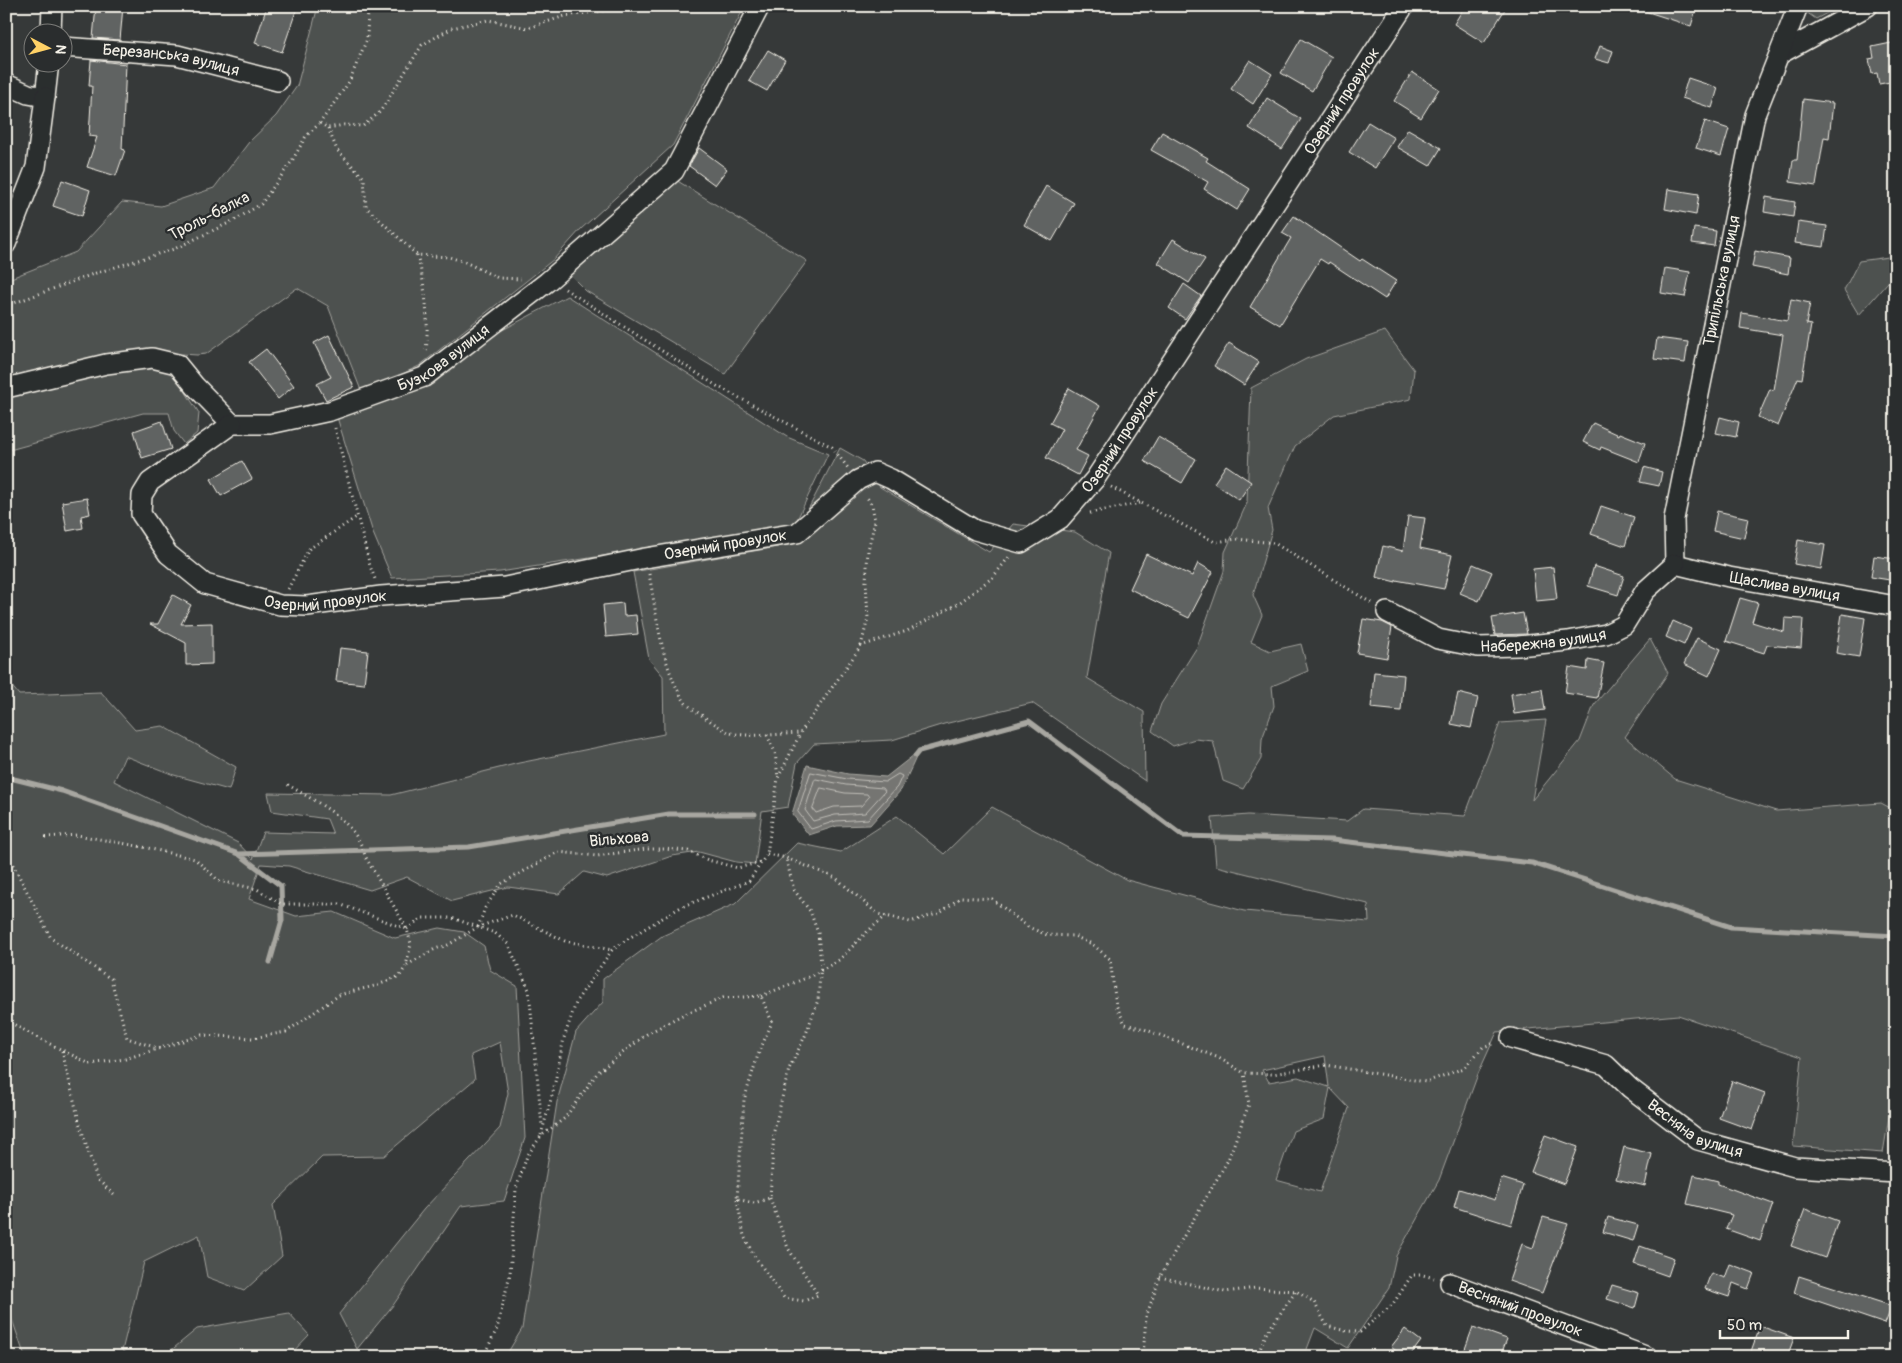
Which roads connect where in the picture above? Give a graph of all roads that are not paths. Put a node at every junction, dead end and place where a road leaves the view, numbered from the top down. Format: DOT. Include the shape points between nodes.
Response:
graph roads {
  1 [pos="52,6"];
  2 [pos="760,6"];
  3 [pos="1404,6"];
  4 [pos="1798,6"];
  5 [pos="1868,6"];
  6 [pos="51,22"];
  7 [pos="72,48"];
  8 [pos="1780,54"];
  9 [pos="47,72"];
  10 [pos="278,81"];
  11 [pos="6,84"];
  12 [pos="45,97"];
  13 [pos="6,244"];
  14 [pos="6,388"];
  15 [pos="232,424"];
  16 [pos="1675,564"];
  17 [pos="1896,606"];
  18 [pos="1387,612"];
  19 [pos="1511,1038"];
  20 [pos="1896,1173"];
  21 [pos="1450,1283"];
  22 [pos="1648,1357"];
  1 -- 6 [label="street"];
  2 -- 15 [label="street, Бузкова вулиця" via="674,171 547,282 424,377 330,411 270,424"];
  3 -- 15 [label="street, Озерний провулок" via="1095,478 1060,519 1021,542 975,530 875,472 858,480 797,533 646,558 505,587 381,596 307,606 280,605 205,584 168,554 141,514 142,495 150,482"];
  4 -- 8 [label="street, Трипільська вулиця"];
  5 -- 8 [label="street"];
  7 -- 10 [label="street, Березанська вулиця" via="178,55"];
  8 -- 16 [label="street, Трипільська вулиця" via="1755,115 1674,519"];
  9 -- 12 [label="street"];
  11 -- 12 [label="street" via="28,94"];
  12 -- 13 [label="street" via="36,167"];
  14 -- 15 [label="street" via="106,364 152,358 177,364"];
  16 -- 17 [label="street, Щаслива вулиця" via="1729,577"];
  16 -- 18 [label="street, Набережна вулиця" via="1644,591 1624,625 1606,634 1568,641 1478,647 1438,639"];
  19 -- 20 [label="street, Весняна вулиця" via="1606,1065 1630,1088 1698,1140 1795,1167"];
  21 -- 22 [label="street, Весняний провулок"];
}
